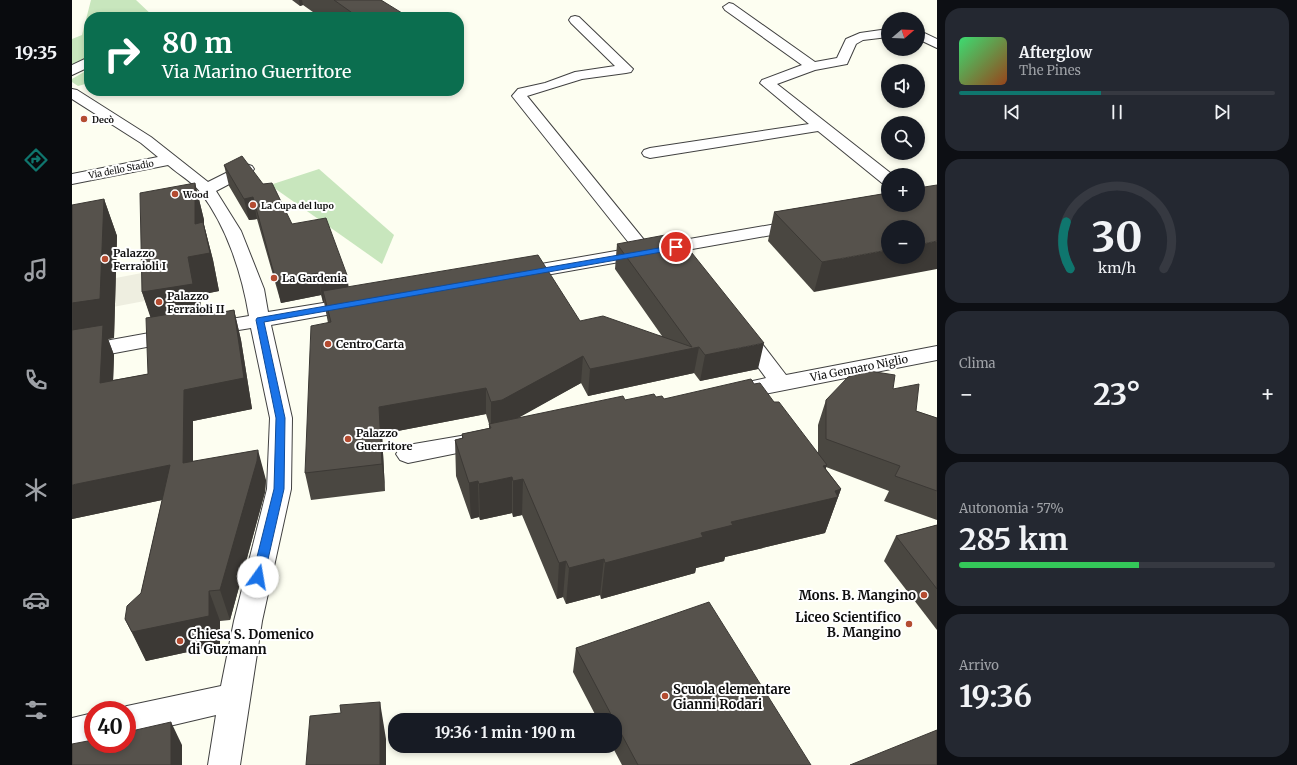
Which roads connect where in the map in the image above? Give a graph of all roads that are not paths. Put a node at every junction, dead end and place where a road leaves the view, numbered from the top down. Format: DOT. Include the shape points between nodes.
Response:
graph roads {
  1 [pos="729,7"];
  2 [pos="575,20"];
  3 [pos="931,26"];
  4 [pos="925,27"];
  5 [pos="881,34"];
  6 [pos="925,38"];
  7 [pos="937,44"];
  8 [pos="84,64"];
  9 [pos="812,66"];
  10 [pos="72,71"];
  11 [pos="72,93"];
  12 [pos="94,108"];
  13 [pos="72,111"];
  14 [pos="822,126"];
  15 [pos="650,154"];
  16 [pos="170,160"];
  17 [pos="246,169"];
  18 [pos="881,173"];
  19 [pos="72,179"];
  20 [pos="207,190"];
  21 [pos="814,223"];
  22 [pos="676,247"];
  23 [pos="645,252"];
  24 [pos="690,264"];
  25 [pos="504,277"];
  26 [pos="373,300"];
  27 [pos="731,317"];
  28 [pos="260,320"];
  29 [pos="937,353"];
  30 [pos="72,354"];
  31 [pos="781,383"];
  32 [pos="711,396"];
  33 [pos="501,436"];
  34 [pos="408,454"];
  35 [pos="234,697"];
  36 [pos="136,718"];
  37 [pos="84,730"];
  38 [pos="72,733"];
  39 [pos="224,765"];
  1 -- 9 [label="street"];
  2 -- 23 [label="street" via="626,69 580,76 523,92 519,96"];
  3 -- 4 [label="street"];
  5 -- 9 [label="street" via="860,37 851,42 842,60"];
  6 -- 7 [label="street"];
  8 -- 10 [label="street"];
  9 -- 14 [label="street" via="767,83"];
  11 -- 12 [label="street"];
  12 -- 13 [label="street"];
  12 -- 16 [label="street" via="146,140"];
  14 -- 15 [label="street"];
  14 -- 18 [label="street"];
  16 -- 19 [label="street, Via dello Stadio"];
  16 -- 20 [label="street"];
  17 -- 20 [label="street"];
  20 -- 28 [label="street" via="232,231 254,289"];
  21 -- 22 [label="street"];
  22 -- 23 [label="street"];
  22 -- 24 [label="street"];
  23 -- 25 [label="street"];
  26 -- 28 [label="street" via="315,320"];
  27 -- 31 [label="street"];
  28 -- 30 [label="street"];
  28 -- 35 [label="street" via="281,418 279,489 248,621"];
  29 -- 31 [label="street, Via Gennaro Niglio"];
  31 -- 32 [label="street, Via Gennaro Niglio"];
  33 -- 34 [label="street"];
  35 -- 36 [label="street"];
  35 -- 39 [label="street"];
  37 -- 38 [label="street"];
}
